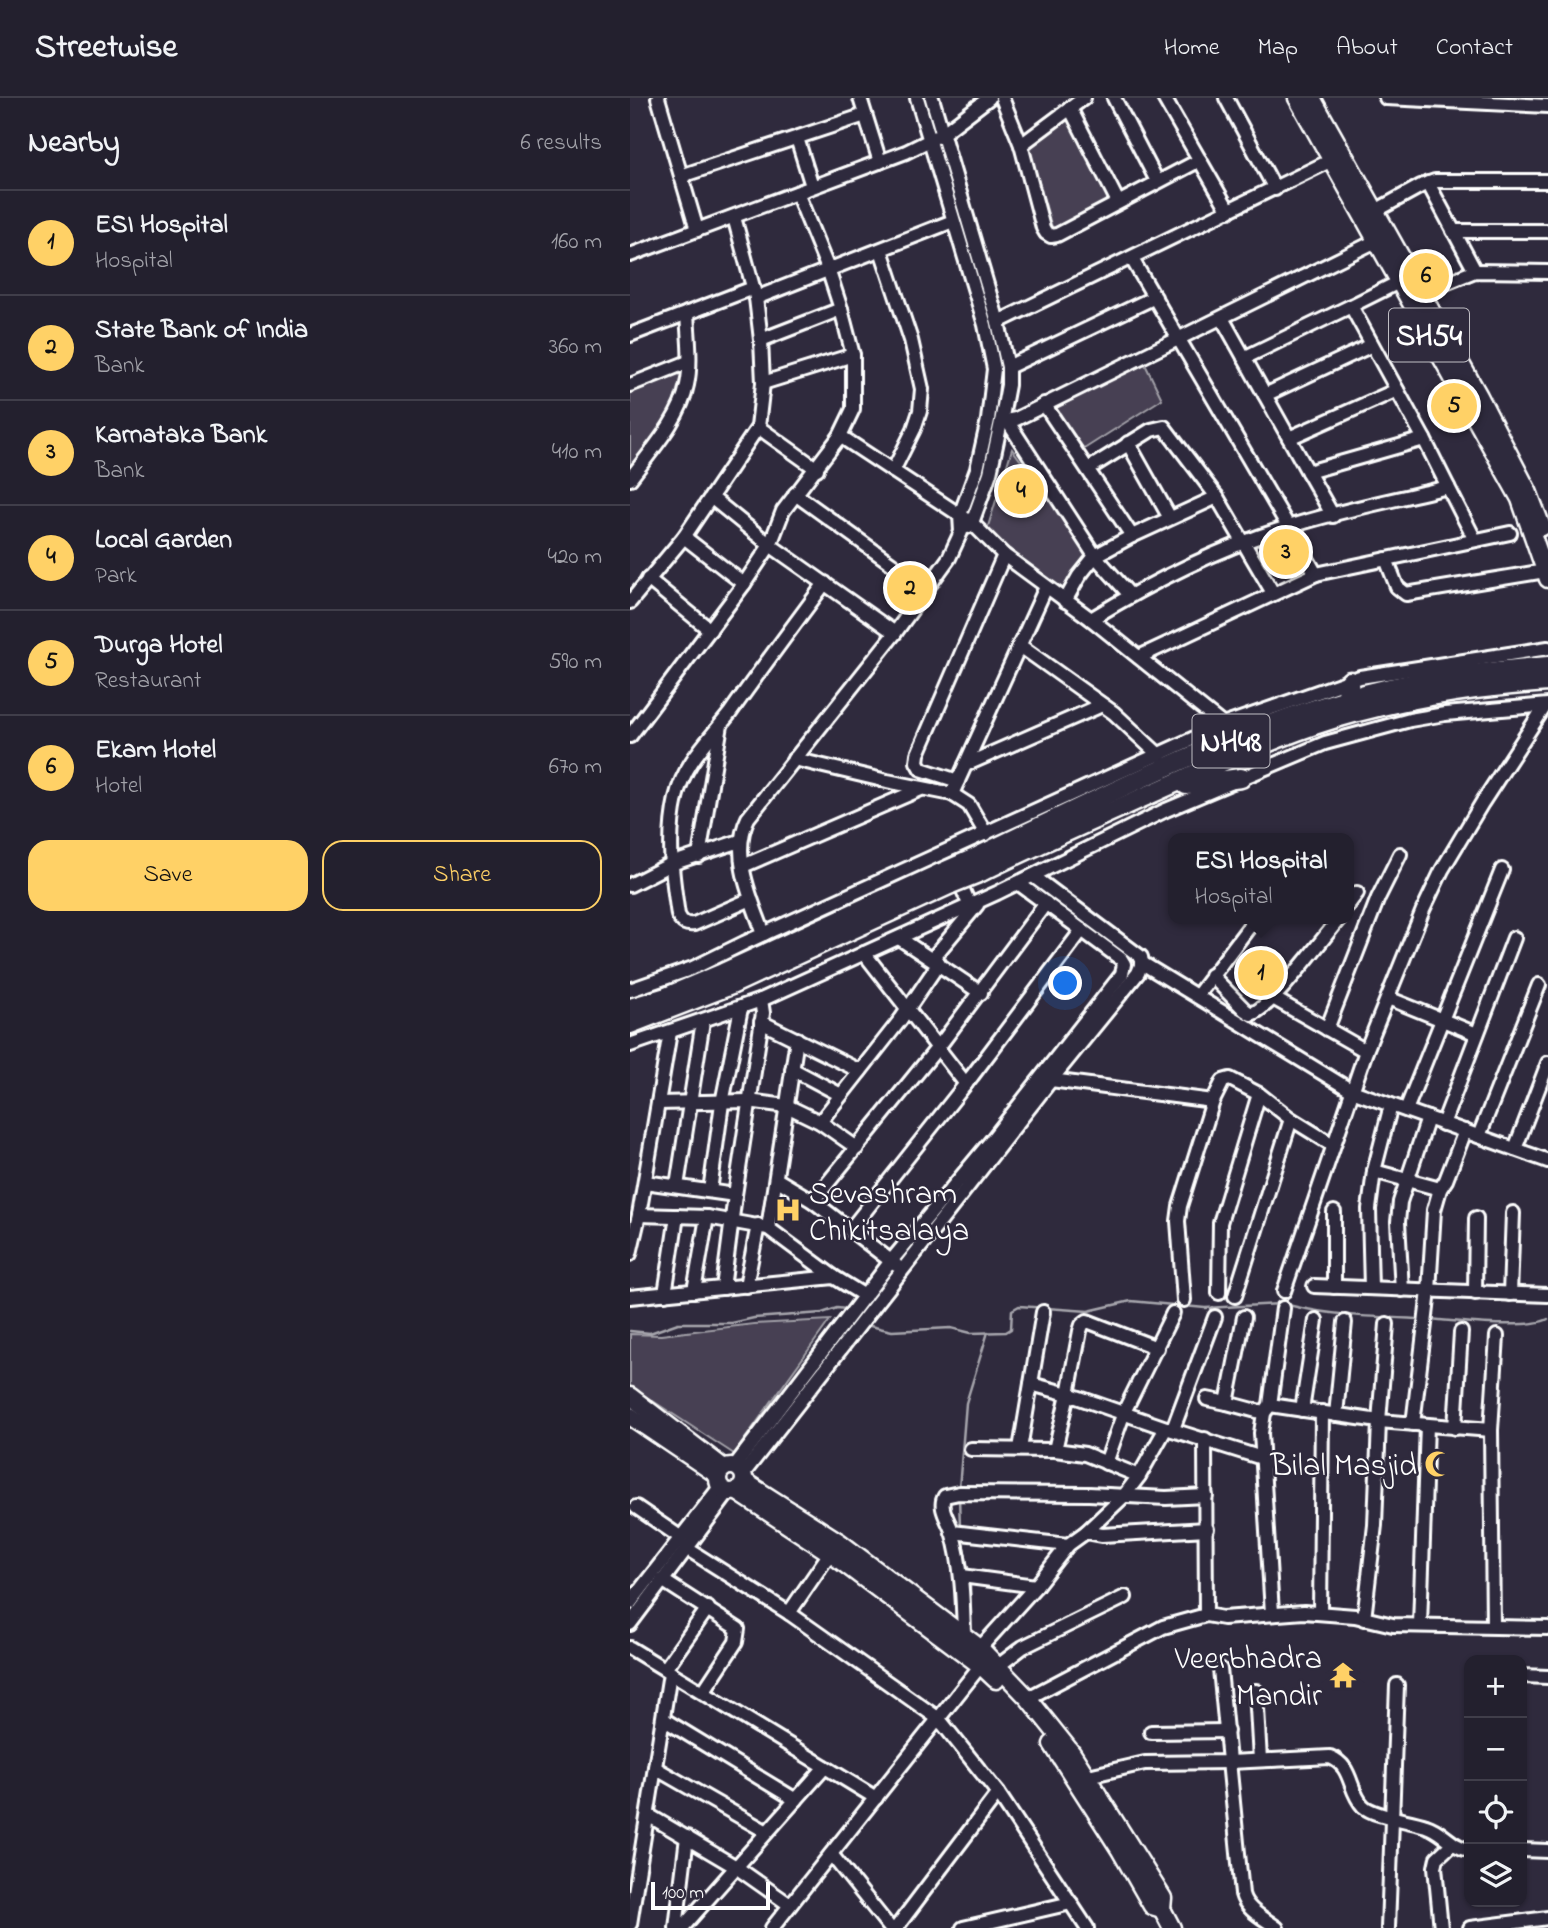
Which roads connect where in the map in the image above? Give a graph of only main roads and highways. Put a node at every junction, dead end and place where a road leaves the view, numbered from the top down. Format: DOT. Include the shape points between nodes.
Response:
graph roads {
  1 [pos="1297,98"];
  2 [pos="1312,98"];
  3 [pos="1338,157"];
  4 [pos="1369,214"];
  5 [pos="1425,313"];
  6 [pos="1536,525"];
  7 [pos="1548,545"];
  8 [pos="1547,575"];
  9 [pos="1548,666"];
  10 [pos="1504,678"];
  11 [pos="1350,681"];
  12 [pos="1548,682"];
  13 [pos="1346,699"];
  14 [pos="1241,778"];
  15 [pos="1160,790"];
  16 [pos="978,865"];
  17 [pos="946,879"];
  18 [pos="630,1008"];
  19 [pos="630,1024"];
  20 [pos="630,1396"];
  21 [pos="630,1416"];
  22 [pos="731,1479"];
  23 [pos="834,1547"];
  24 [pos="986,1660"];
  25 [pos="1162,1909"];
  26 [pos="1172,1928"];
  1 -- 3 [label="main road, SH54"];
  2 -- 3 [label="main road, SH54"];
  3 -- 4 [label="main road, SH54"];
  4 -- 5 [label="main road, SH54" via="1421,293"];
  4 -- 5 [label="main road, SH54" via="1376,241 1399,282"];
  5 -- 6 [label="main road, SH54" via="1506,460 1520,499"];
  6 -- 7 [label="main road, SH54"];
  6 -- 8 [label="main road, SH54"];
  9 -- 10 [label="highway, NH48"];
  10 -- 12 [label="highway, NH48"];
  10 -- 13 [label="highway, NH48" via="1424,682"];
  10 -- 15 [label="highway, NH48" via="1334,719"];
  11 -- 13 [label="highway"];
  13 -- 16 [label="highway, NH48" via="1213,749"];
  14 -- 15 [label="highway"];
  15 -- 16 [label="highway, NH48"];
  16 -- 17 [label="highway, NH48, bridge"];
  17 -- 18 [label="highway, NH48"];
  17 -- 19 [label="highway, NH48" via="731,985"];
  20 -- 22 [label="main road"];
  21 -- 22 [label="main road"];
  22 -- 23 [label="main road"];
  23 -- 24 [label="main road"];
  23 -- 24 [label="main road" via="964,1634"];
  24 -- 25 [label="main road" via="1060,1755 1152,1906"];
  24 -- 25 [label="main road" via="1028,1698 1088,1776 1163,1898"];
  25 -- 26 [label="main road"];
}
